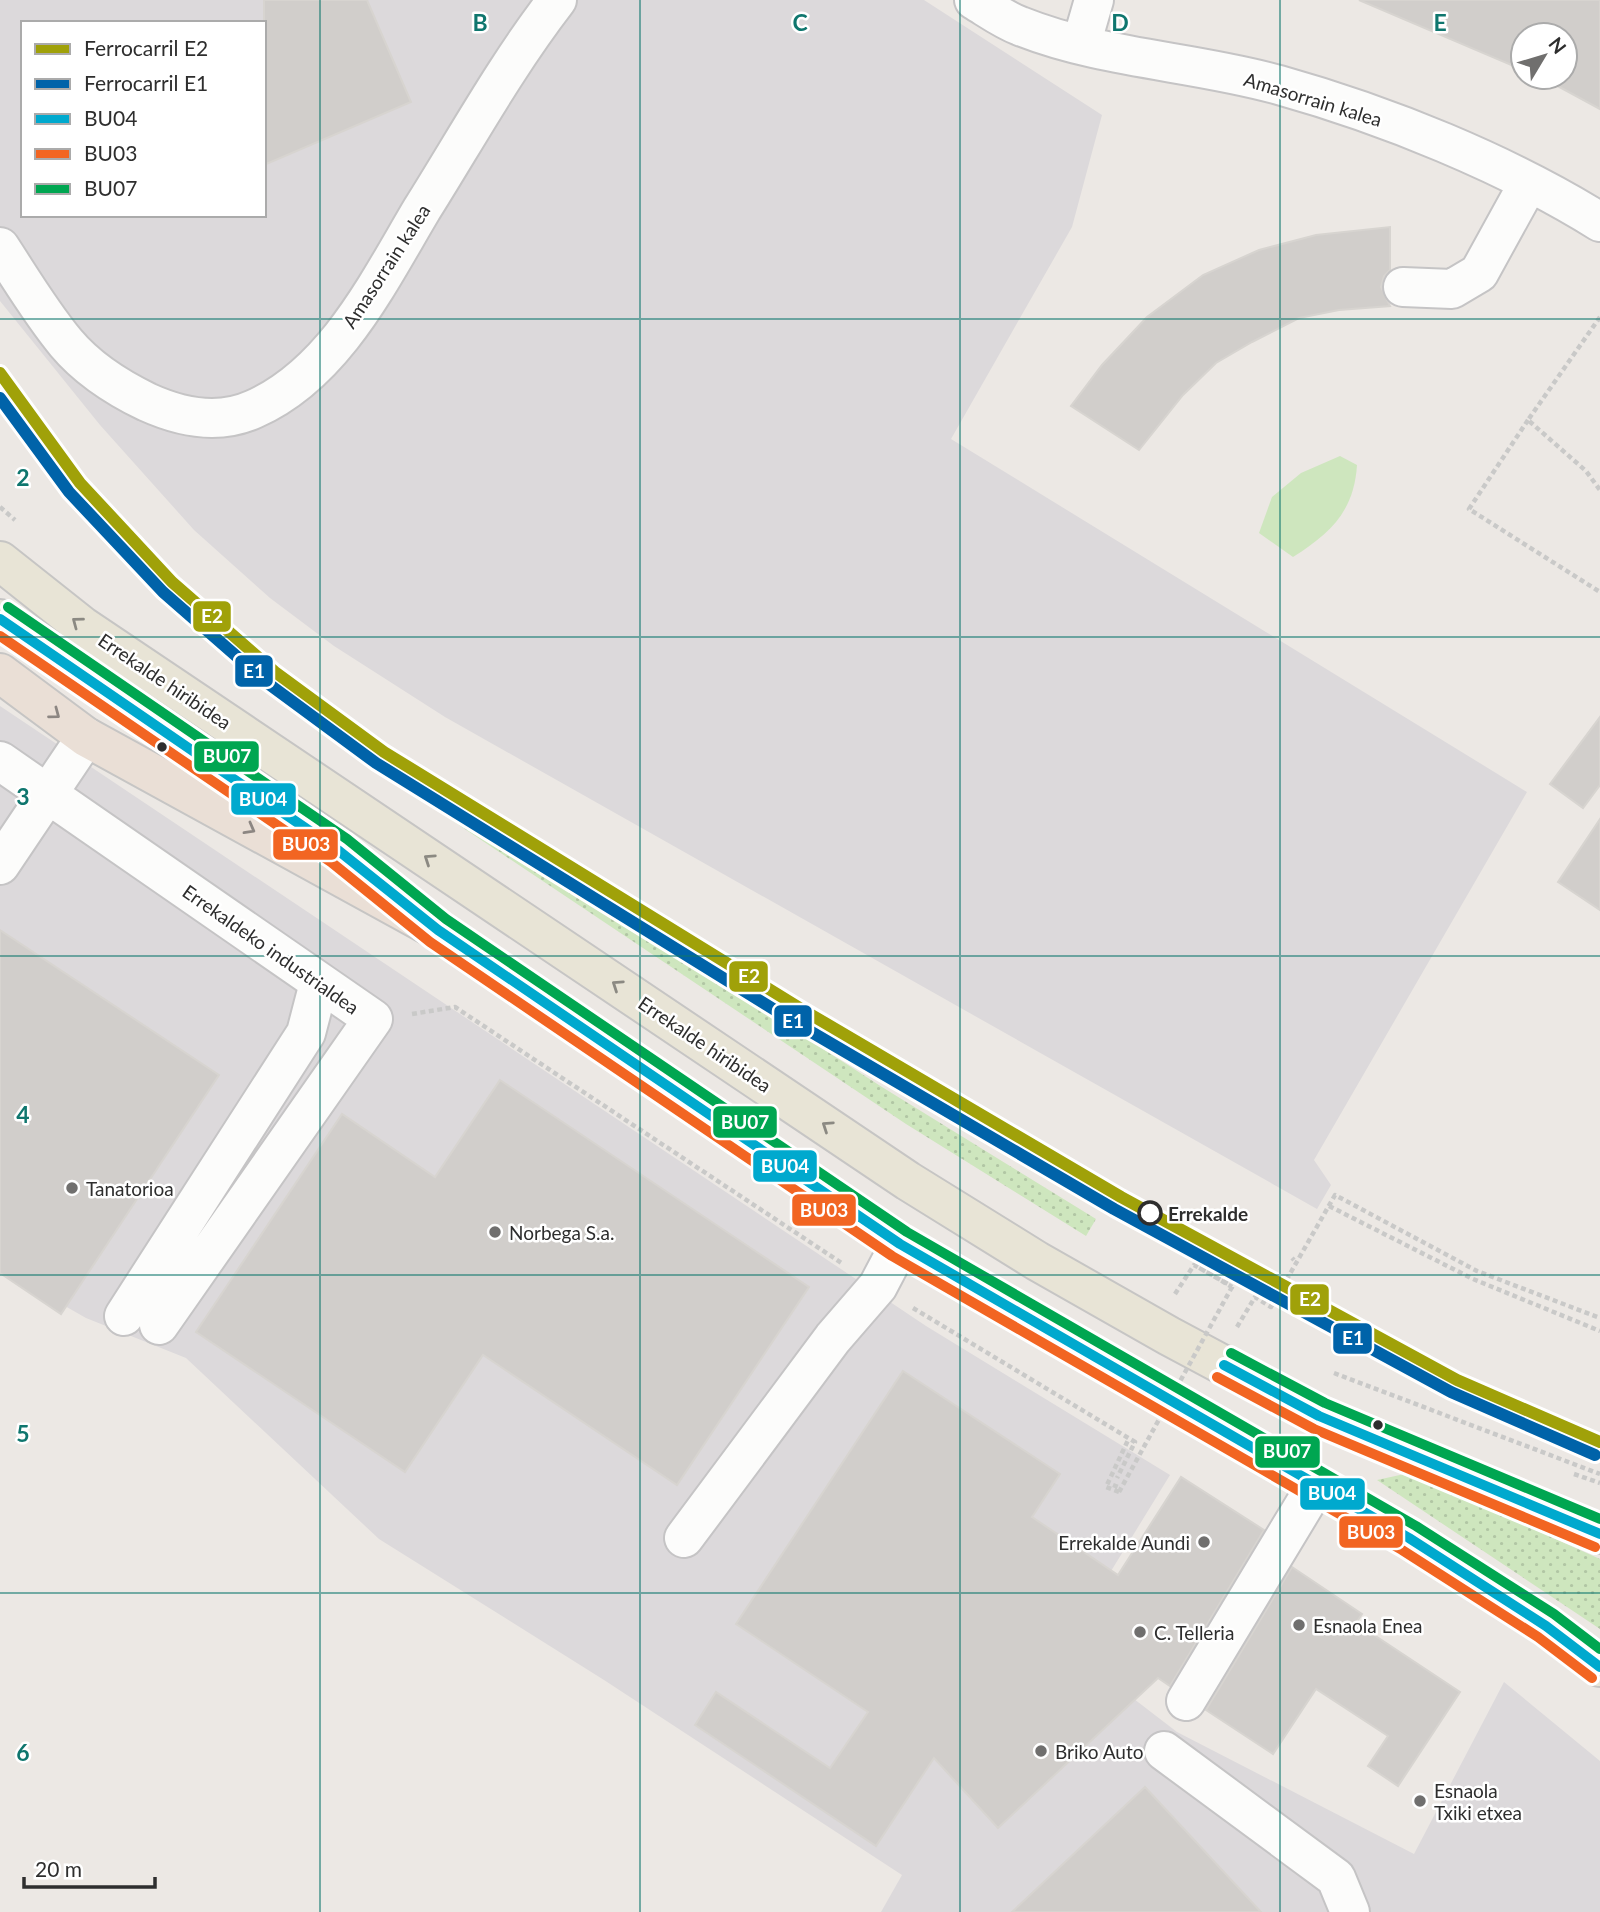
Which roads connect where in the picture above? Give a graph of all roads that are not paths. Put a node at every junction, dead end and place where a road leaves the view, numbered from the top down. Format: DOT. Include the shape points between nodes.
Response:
graph roads {
  1 [pos="557,0"];
  2 [pos="974,0"];
  3 [pos="1094,0"];
  4 [pos="1081,45"];
  5 [pos="1528,184"];
  6 [pos="1600,222"];
  7 [pos="0,247"];
  8 [pos="1403,287"];
  9 [pos="0,561"];
  10 [pos="0,619"];
  11 [pos="0,673"];
  12 [pos="86,737"];
  13 [pos="4,772"];
  14 [pos="48,794"];
  15 [pos="0,864"];
  16 [pos="438,930"];
  17 [pos="319,983"];
  18 [pos="900,1244"];
  19 [pos="1317,1484"];
  20 [pos="1600,1534"];
  21 [pos="684,1538"];
  22 [pos="1600,1667"];
  23 [pos="1186,1701"];
  24 [pos="1164,1751"];
  25 [pos="1350,1912"];
  1 -- 7 [label="street, Amasorrain kalea" via="524,42 365,304 329,350 291,387 253,410 213,419 167,411 120,389 67,345"];
  2 -- 4 [label="street, Amasorrain kalea" via="1018,26"];
  3 -- 4 [label="street"];
  4 -- 5 [label="street, Amasorrain kalea" via="1278,84 1484,161"];
  5 -- 6 [label="street, Amasorrain kalea"];
  5 -- 8 [label="street" via="1479,273 1452,289"];
  20 -- 9 [label="main road, Errekalde hiribidea, one-way" via="1320,1416 1037,1261 876,1159 94,634"];
  10 -- 16 [label="main road" via="339,851"];
  11 -- 12 [label="highway, one-way"];
  12 -- 14 [label="street"];
  12 -- 16 [label="highway, one-way"];
  13 -- 14 [label="street, Errekaldeko industrialdea"];
  14 -- 15 [label="street"];
  14 -- 17 [label="street, Errekaldeko industrialdea"];
  16 -- 18 [label="main road"];
  17 -- 17 [label="street, Errekaldeko industrialdea" via="306,1033 142,1321 373,1019"];
  18 -- 19 [label="main road"];
  18 -- 21 [label="street" via="878,1286 833,1338"];
  19 -- 22 [label="main road" via="1535,1619"];
  19 -- 23 [label="street"];
  24 -- 25 [label="street" via="1336,1878"];
}
